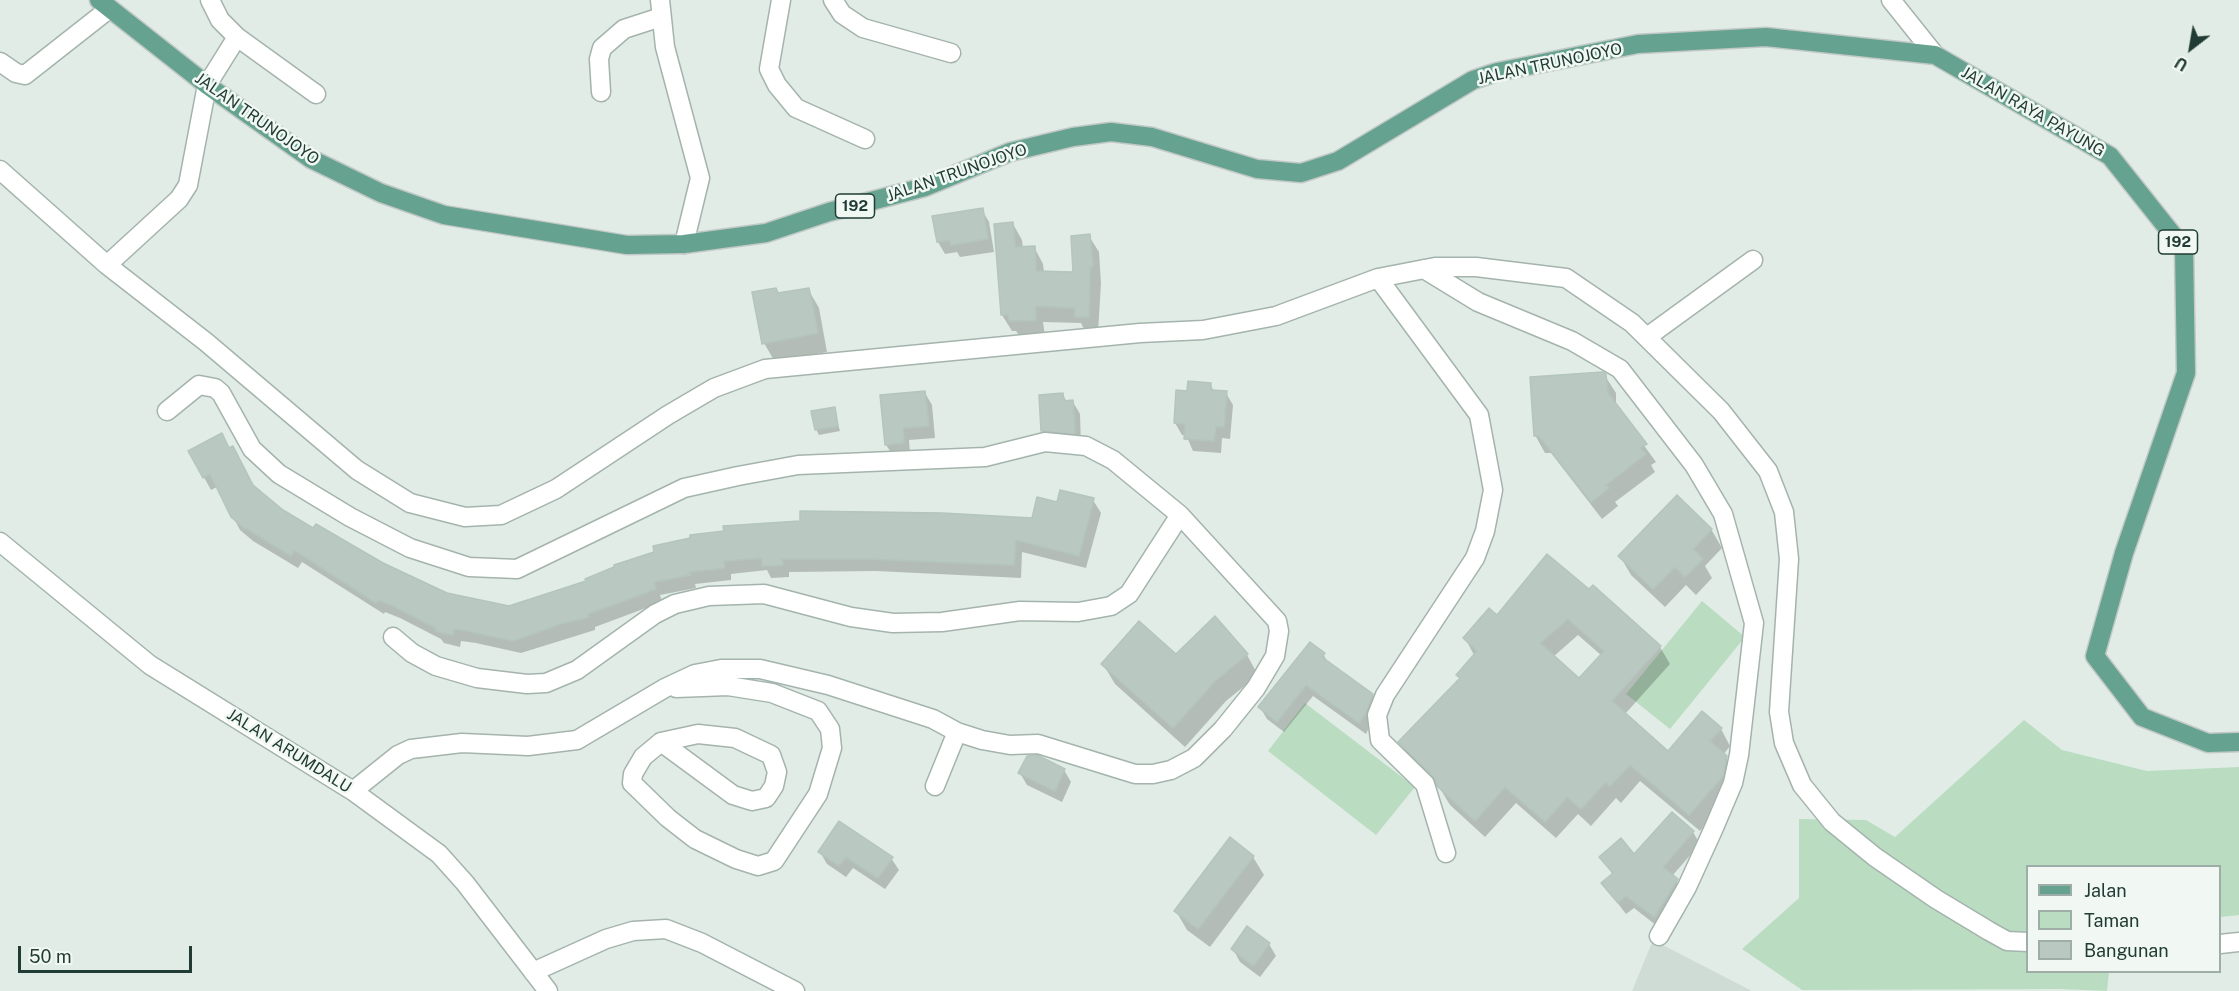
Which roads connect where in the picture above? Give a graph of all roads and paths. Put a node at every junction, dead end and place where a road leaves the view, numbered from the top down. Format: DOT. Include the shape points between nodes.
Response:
graph roads {
  1 [pos="210,0"];
  2 [pos="781,0"];
  3 [pos="833,0"];
  4 [pos="1891,0"];
  5 [pos="104,4"];
  6 [pos="660,8"];
  7 [pos="237,36"];
  8 [pos="1638,44"];
  9 [pos="951,52"];
  10 [pos="1935,55"];
  11 [pos="0,62"];
  12 [pos="207,86"];
  13 [pos="601,92"];
  14 [pos="316,94"];
  15 [pos="865,139"];
  16 [pos="0,170"];
  17 [pos="684,244"];
  18 [pos="1753,260"];
  19 [pos="107,265"];
  20 [pos="1424,269"];
  21 [pos="1378,278"];
  22 [pos="1647,337"];
  23 [pos="167,411"];
  24 [pos="1180,515"];
  25 [pos="0,542"];
  26 [pos="393,638"];
  27 [pos="665,688"];
  28 [pos="957,732"];
  29 [pos="661,741"];
  30 [pos="2239,742"];
  31 [pos="935,786"];
  32 [pos="353,791"];
  33 [pos="1446,853"];
  34 [pos="1659,936"];
  35 [pos="2026,942"];
  36 [pos="2239,942"];
  37 [pos="2221,944"];
  38 [pos="533,972"];
  39 [pos="548,991"];
  40 [pos="795,991"];
  1 -- 7 [label="street" via="220,20"];
  2 -- 15 [label="street" via="769,69 777,85 796,108"];
  3 -- 9 [label="street" via="842,14 864,28"];
  4 -- 10 [label="street"];
  5 -- 11 [label="street" via="25,75"];
  5 -- 12 [label="main road, JALAN TRUNOJOYO / 192"];
  6 -- 13 [label="street" via="624,29 602,48"];
  6 -- 17 [label="street" via="665,47 700,178"];
  7 -- 12 [label="street"];
  7 -- 14 [label="street"];
  8 -- 10 [label="main road, JALAN RAYA PAYUNG / 192" via="1766,37"];
  8 -- 17 [label="main road, JALAN TRUNOJOYO / 192" via="1473,80 1338,161 1301,172 1257,169 1152,137 1112,132 1010,152 925,187 766,233"];
  10 -- 30 [label="main road, JALAN RAYA PAYUNG / 192" via="2110,156 2184,249 2186,374 2124,553 2095,656 2142,717 2208,743"];
  12 -- 17 [label="main road, JALAN TRUNOJOYO / 192" via="311,159 381,193 444,214 627,245"];
  12 -- 19 [label="street" via="188,185 179,199"];
  16 -- 19 [label="street"];
  18 -- 22 [label="street"];
  19 -- 21 [label="street" via="206,342 357,470 410,503 465,517 501,515 556,489 668,414 714,388 765,369 1203,330 1276,316"];
  20 -- 21 [label="street"];
  20 -- 22 [label="street" via="1476,267 1566,278"];
  20 -- 34 [label="street" via="1478,302 1572,341 1620,369 1694,465 1723,514 1754,623 1739,755 1733,783 1713,830"];
  21 -- 33 [label="street" via="1479,415 1493,490 1475,558 1385,695 1377,715 1380,740 1425,784"];
  22 -- 35 [label="street" via="1721,411 1768,471 1784,512 1789,558 1779,712 1784,743 1802,785 1832,822 1875,858 1998,936 2007,941"];
  23 -- 24 [label="street" via="199,385 215,388 252,449 279,474 410,548 469,567 518,568 684,488 738,476 798,465 984,457 1045,442 1086,446 1113,460"];
  24 -- 26 [label="street" via="1129,594 1111,606 1078,612 1020,610 942,622 893,623 851,617 764,594 709,596 675,604 655,614 577,670 546,683 527,684 477,678 436,666"];
  24 -- 28 [label="street" via="1277,621 1279,631 1275,656 1256,688 1194,759 1162,772 1135,774 1038,744 1010,745"];
  25 -- 32 [label="street, JALAN ARUMDALU" via="150,665"];
  27 -- 28 [label="street" via="721,669 760,669 828,685 933,719"];
  27 -- 29 [label="street" via="728,686 772,693 818,711 830,729 832,748 818,794 774,861 758,866 695,839 632,783 643,757"];
  27 -- 32 [label="street" via="577,740 528,746 462,743 411,749"];
  28 -- 31 [label="street"];
  29 -- 29 [label="street" via="698,734 735,738 771,755 777,772 774,786 766,798 752,801 734,795"];
  32 -- 38 [label="street, JALAN ARUMDALU" via="439,854"];
  36 -- 37 [label="street"];
  38 -- 39 [label="street, JALAN ARUMDALU"];
  38 -- 40 [label="street" via="606,939 633,931 666,929"];
}
